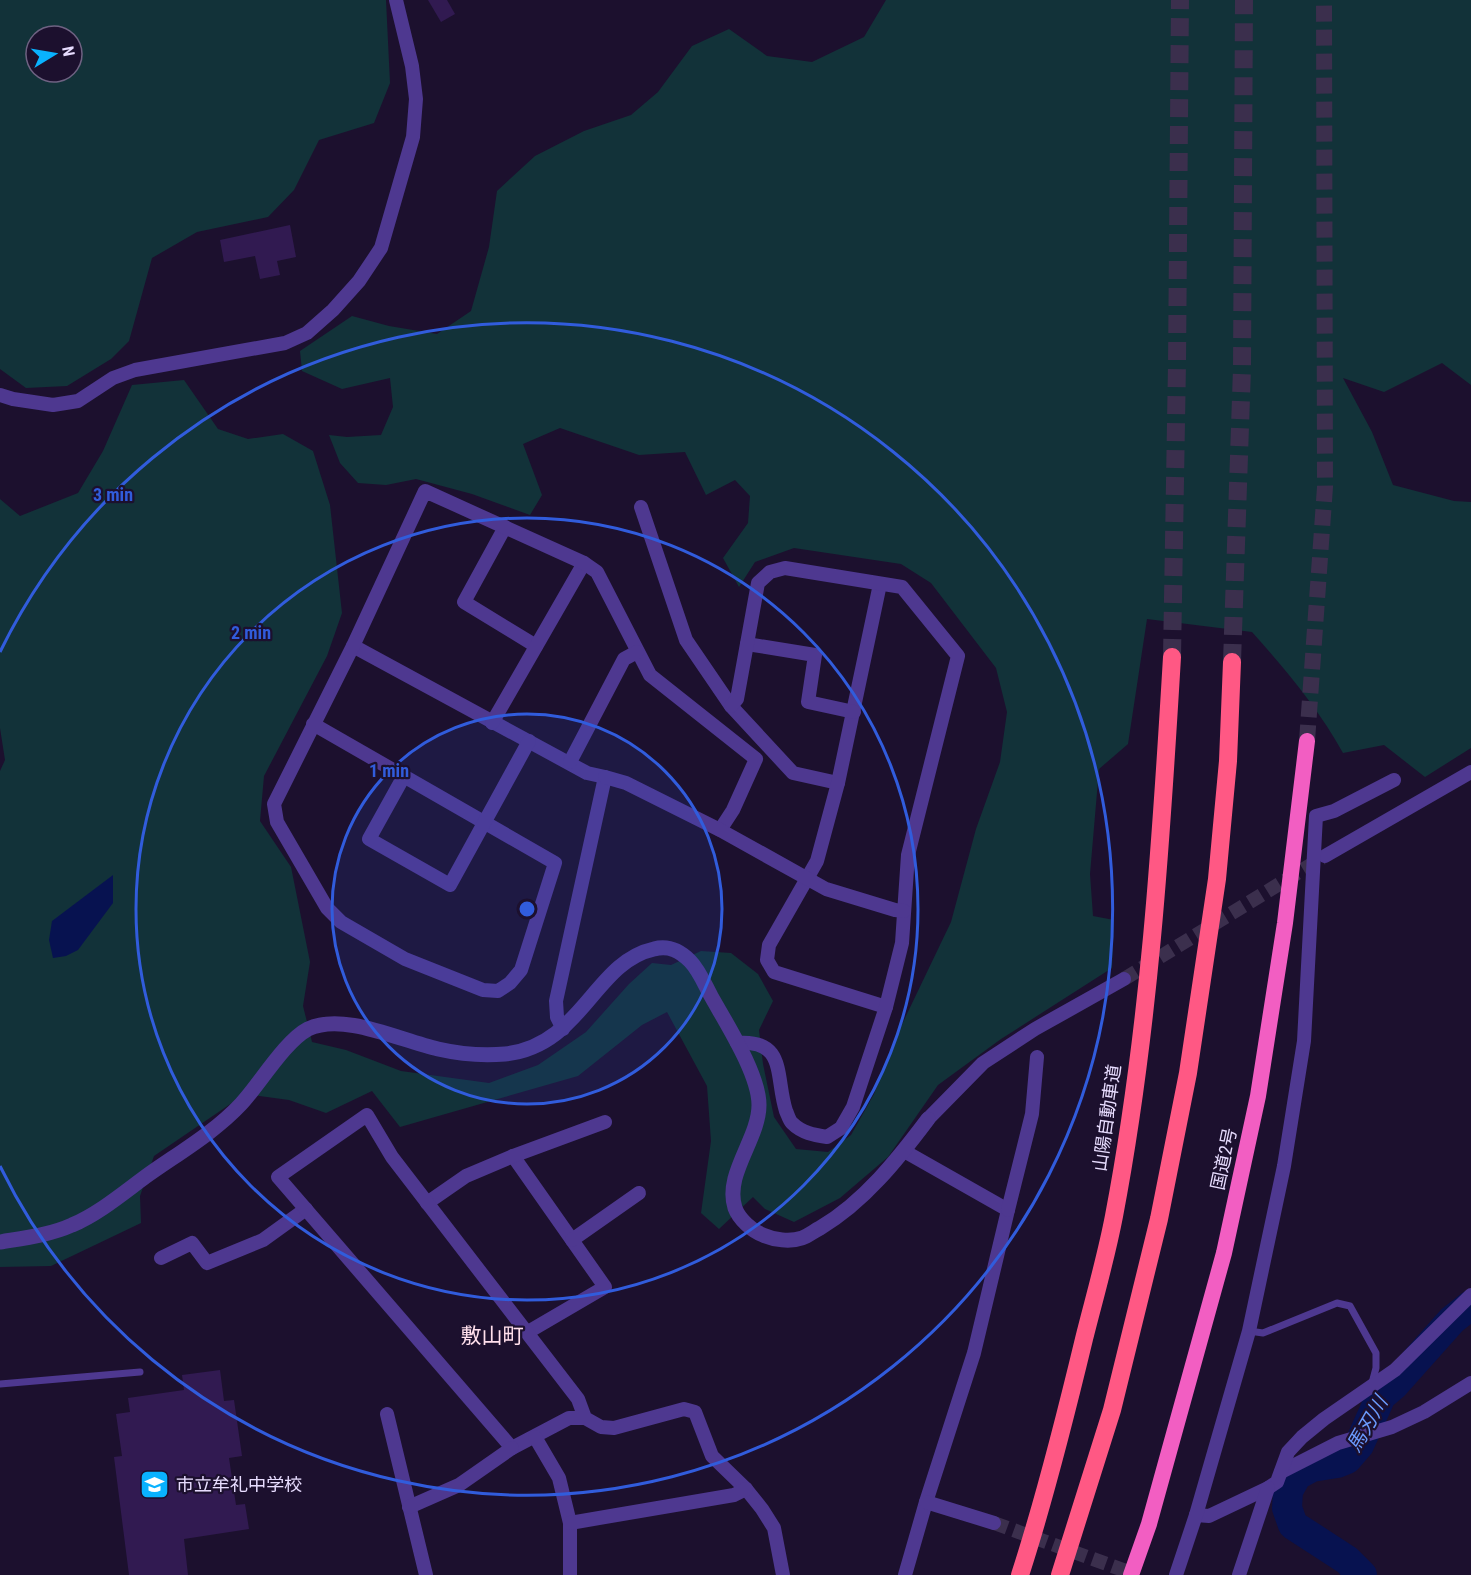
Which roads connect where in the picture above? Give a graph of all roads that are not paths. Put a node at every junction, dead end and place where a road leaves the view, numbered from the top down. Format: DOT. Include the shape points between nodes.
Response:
graph roads {
  1 [pos="396,0"];
  2 [pos="0,395"];
  3 [pos="641,507"];
  4 [pos="505,527"];
  5 [pos="584,562"];
  6 [pos="880,584"];
  7 [pos="747,644"];
  8 [pos="353,646"];
  9 [pos="536,646"];
  10 [pos="637,652"];
  11 [pos="1172,657"];
  12 [pos="1232,662"];
  13 [pos="731,706"];
  14 [pos="854,712"];
  15 [pos="492,723"];
  16 [pos="313,724"];
  17 [pos="529,741"];
  18 [pos="1307,741"];
  19 [pos="570,762"];
  20 [pos="1471,772"];
  21 [pos="404,776"];
  22 [pos="605,777"];
  23 [pos="1394,780"];
  24 [pos="838,783"];
  25 [pos="485,823"];
  26 [pos="720,830"];
  27 [pos="1324,856"];
  28 [pos="807,877"];
  29 [pos="904,911"];
  30 [pos="1124,979"];
  31 [pos="886,1007"];
  32 [pos="563,1029"];
  33 [pos="737,1043"];
  34 [pos="1037,1057"];
  35 [pos="928,1119"];
  36 [pos="605,1122"];
  37 [pos="904,1151"];
  38 [pos="513,1156"];
  39 [pos="639,1193"];
  40 [pos="427,1203"];
  41 [pos="306,1209"];
  42 [pos="1008,1210"];
  43 [pos="572,1240"];
  44 [pos="0,1242"];
  45 [pos="161,1258"];
  46 [pos="1471,1295"];
  47 [pos="1249,1331"];
  48 [pos="528,1332"];
  49 [pos="140,1372"];
  50 [pos="1471,1383"];
  51 [pos="0,1384"];
  52 [pos="1371,1386"];
  53 [pos="387,1414"];
  54 [pos="585,1418"];
  55 [pos="535,1437"];
  56 [pos="512,1448"];
  57 [pos="1281,1472"];
  58 [pos="1268,1488"];
  59 [pos="746,1489"];
  60 [pos="926,1502"];
  61 [pos="409,1508"];
  62 [pos="1196,1515"];
  63 [pos="570,1523"];
  64 [pos="994,1523"];
  65 [pos="426,1575"];
  66 [pos="570,1575"];
  67 [pos="783,1575"];
  68 [pos="905,1575"];
  69 [pos="1020,1575"];
  70 [pos="1060,1575"];
  71 [pos="1131,1575"];
  72 [pos="1176,1575"];
  73 [pos="1239,1575"];
  1 -- 2 [label="street" via="412,66 416,99 413,137 381,248 333,310 307,333 285,343 135,370 113,378 78,401 52,405"];
  3 -- 13 [label="street" via="686,640"];
  4 -- 5 [label="street"];
  4 -- 8 [label="street" via="425,491"];
  4 -- 9 [label="street" via="464,602"];
  5 -- 9 [label="street"];
  5 -- 10 [label="street" via="597,572"];
  6 -- 7 [label="street" via="785,568 770,572 758,583"];
  6 -- 14 [label="street"];
  6 -- 29 [label="street" via="902,586 958,656 908,855"];
  7 -- 13 [label="street" via="737,699"];
  7 -- 14 [label="street" via="814,655 808,702"];
  8 -- 15 [label="street"];
  8 -- 16 [label="street"];
  9 -- 15 [label="street"];
  10 -- 19 [label="street" via="624,659"];
  10 -- 26 [label="street" via="650,675 756,759"];
  11 -- 69 [label="highway, 山陽自動車道" via="1148,976 1130,1116 1113,1217 1068,1406"];
  12 -- 70 [label="highway" via="1217,879 1188,1074 1159,1219 1112,1410"];
  13 -- 24 [label="street" via="793,773"];
  14 -- 24 [label="street"];
  15 -- 17 [label="street"];
  16 -- 21 [label="street"];
  16 -- 25 [label="street" via="274,804 277,822 327,908 341,922 405,959 483,990 498,991 521,970 555,863"];
  17 -- 19 [label="street"];
  17 -- 25 [label="street"];
  18 -- 71 [label="highway, 国道2号" via="1258,1096 1224,1253 1149,1524"];
  19 -- 22 [label="street" via="587,773"];
  20 -- 27 [label="street"];
  21 -- 25 [label="street"];
  21 -- 25 [label="street" via="369,838 399,856 450,885"];
  22 -- 26 [label="street" via="626,783"];
  22 -- 32 [label="street" via="556,1001"];
  23 -- 47 [label="street" via="1317,816 1304,1041 1284,1166"];
  24 -- 28 [label="street" via="817,861"];
  26 -- 28 [label="street"];
  28 -- 29 [label="street" via="826,889"];
  28 -- 31 [label="street" via="769,945 767,960 774,972"];
  29 -- 31 [label="street" via="902,943"];
  30 -- 35 [label="street" via="983,1063"];
  31 -- 33 [label="street" via="853,1107 841,1128 827,1137 807,1133 790,1122 778,1064 767,1047"];
  32 -- 33 [label="street" via="618,969 640,953 658,947 675,949 693,963"];
  32 -- 44 [label="street" via="542,1045 505,1054 439,1050 334,1023 307,1030 240,1106 99,1209 72,1225"];
  33 -- 37 [label="street" via="755,1082 759,1104 756,1129 734,1187 735,1209 753,1232 774,1240 802,1238 830,1222 867,1191"];
  34 -- 42 [label="street" via="1032,1114"];
  35 -- 37 [label="street"];
  36 -- 38 [label="street"];
  37 -- 42 [label="street"];
  38 -- 40 [label="street" via="466,1176"];
  38 -- 43 [label="street"];
  39 -- 43 [label="street"];
  40 -- 41 [label="street" via="392,1157 367,1115 278,1177"];
  40 -- 48 [label="street"];
  41 -- 45 [label="street" via="263,1240 207,1263 192,1243"];
  41 -- 56 [label="street"];
  42 -- 60 [label="street" via="974,1353"];
  43 -- 48 [label="street" via="605,1287"];
  46 -- 52 [label="street" via="1395,1370"];
  47 -- 52 [label="lane" via="1263,1334 1337,1303 1350,1306 1376,1353"];
  47 -- 62 [label="street"];
  48 -- 54 [label="street" via="578,1399"];
  49 -- 51 [label="lane"];
  50 -- 57 [label="street" via="1392,1427 1338,1443"];
  52 -- 57 [label="street" via="1302,1437 1288,1452"];
  53 -- 61 [label="street"];
  54 -- 55 [label="street" via="569,1418"];
  54 -- 59 [label="street" via="615,1428 684,1409 695,1412 712,1456"];
  55 -- 56 [label="street"];
  55 -- 63 [label="street" via="559,1478"];
  56 -- 61 [label="street" via="459,1485"];
  57 -- 58 [label="street"];
  58 -- 62 [label="street" via="1209,1516"];
  58 -- 73 [label="street"];
  59 -- 63 [label="street" via="734,1495"];
  59 -- 67 [label="street" via="774,1528"];
  60 -- 64 [label="street"];
  60 -- 68 [label="street"];
  61 -- 65 [label="street"];
  62 -- 72 [label="street"];
  63 -- 66 [label="street"];
}
